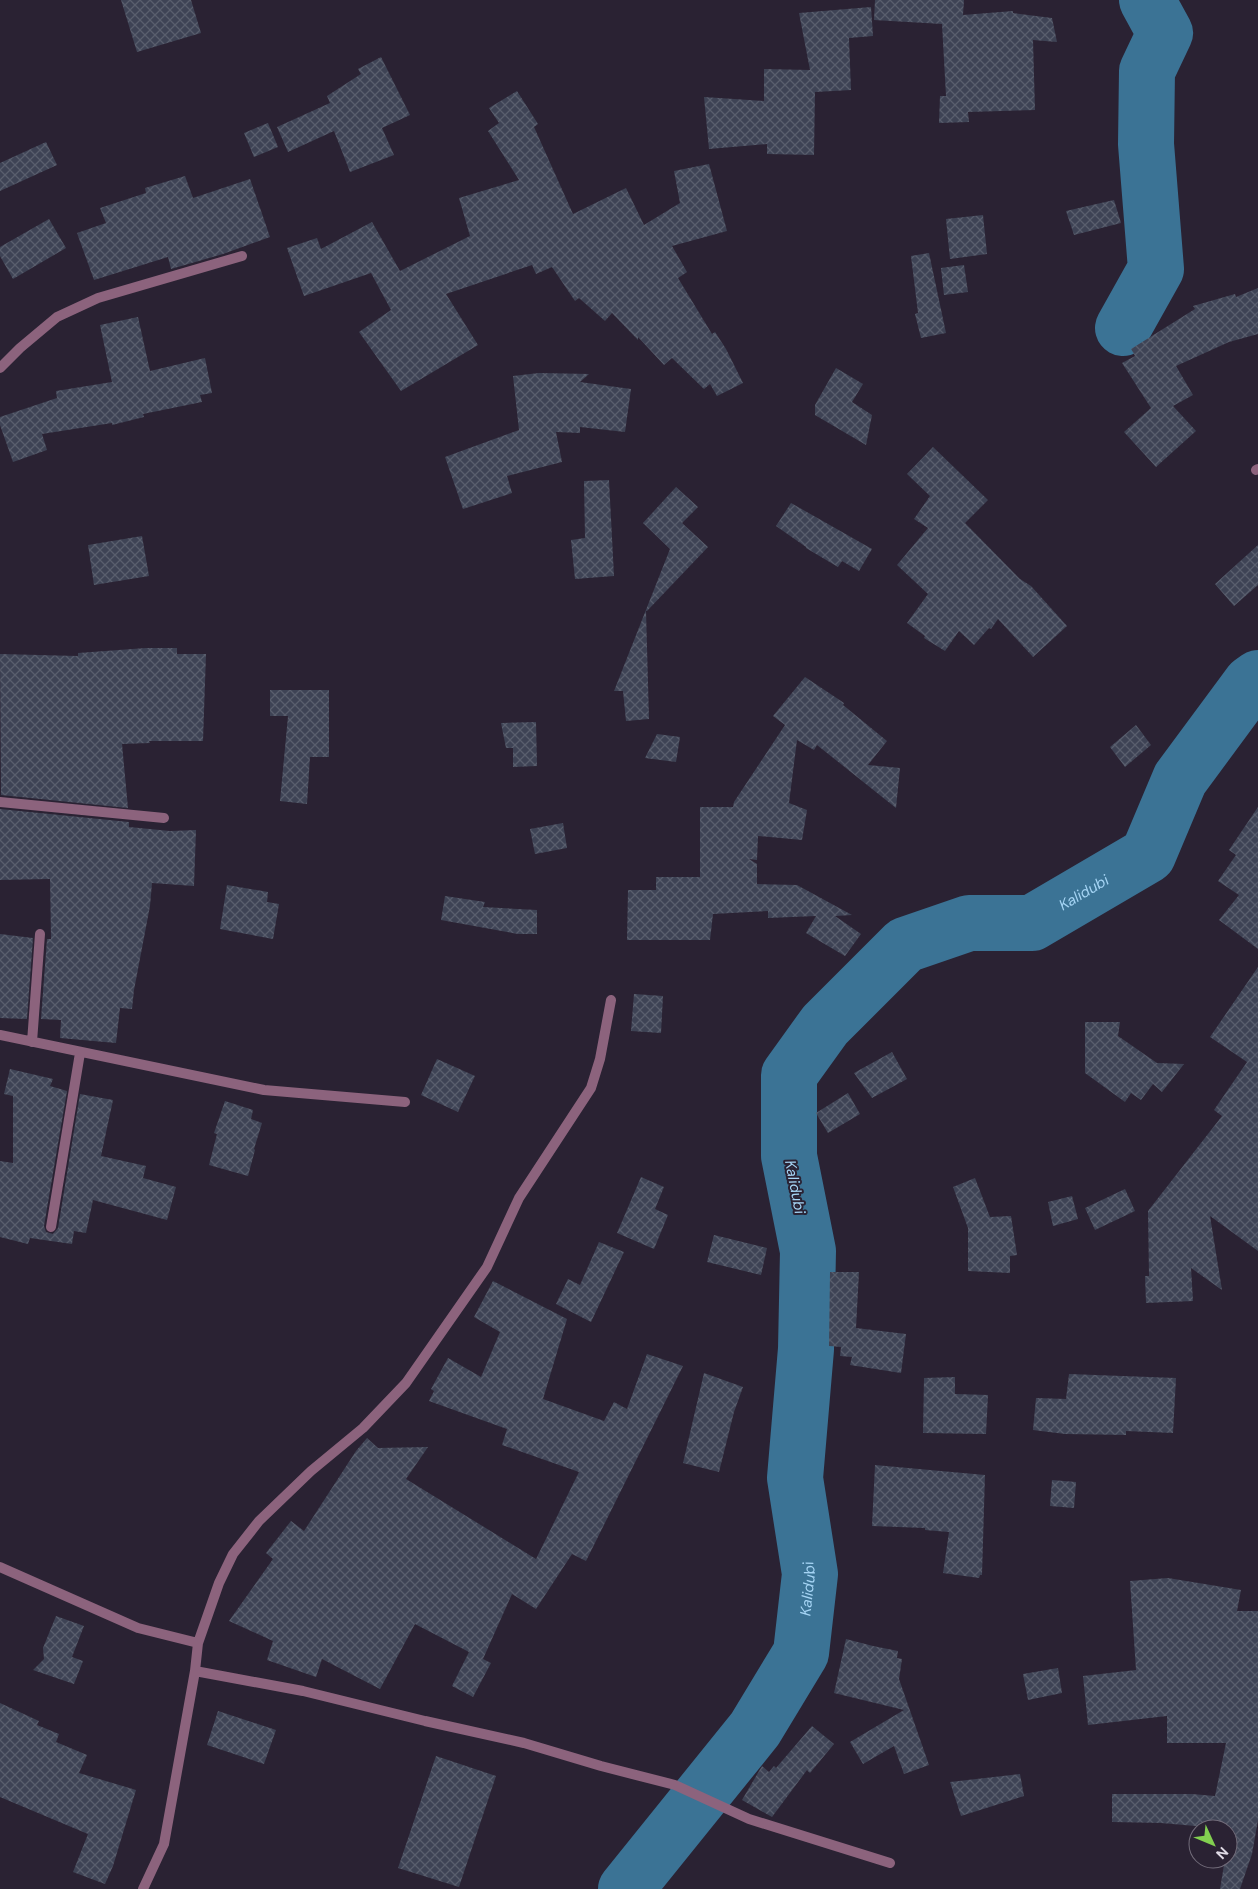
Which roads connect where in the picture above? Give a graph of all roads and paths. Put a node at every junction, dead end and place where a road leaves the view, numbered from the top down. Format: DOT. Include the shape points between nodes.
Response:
graph roads {
  1 [pos="242,256"];
  2 [pos="0,368"];
  3 [pos="0,802"];
  4 [pos="164,818"];
  5 [pos="40,934"];
  6 [pos="611,1000"];
  7 [pos="0,1035"];
  8 [pos="32,1042"];
  9 [pos="80,1053"];
  10 [pos="405,1102"];
  11 [pos="51,1227"];
  12 [pos="0,1567"];
  13 [pos="198,1643"];
  14 [pos="195,1671"];
  15 [pos="890,1863"];
  16 [pos="143,1889"];
  1 -- 2 [label="street" via="98,298 57,317"];
  3 -- 4 [label="street"];
  5 -- 8 [label="street"];
  6 -- 13 [label="street" via="591,1088 519,1198 488,1267 406,1383 363,1428 259,1520 233,1554"];
  7 -- 8 [label="street"];
  8 -- 9 [label="street"];
  9 -- 10 [label="street" via="264,1090"];
  9 -- 11 [label="street"];
  12 -- 13 [label="street" via="138,1628"];
  13 -- 14 [label="street"];
  14 -- 15 [label="street" via="303,1691 524,1743 675,1785 749,1820"];
  14 -- 16 [label="street" via="164,1844"];
}
